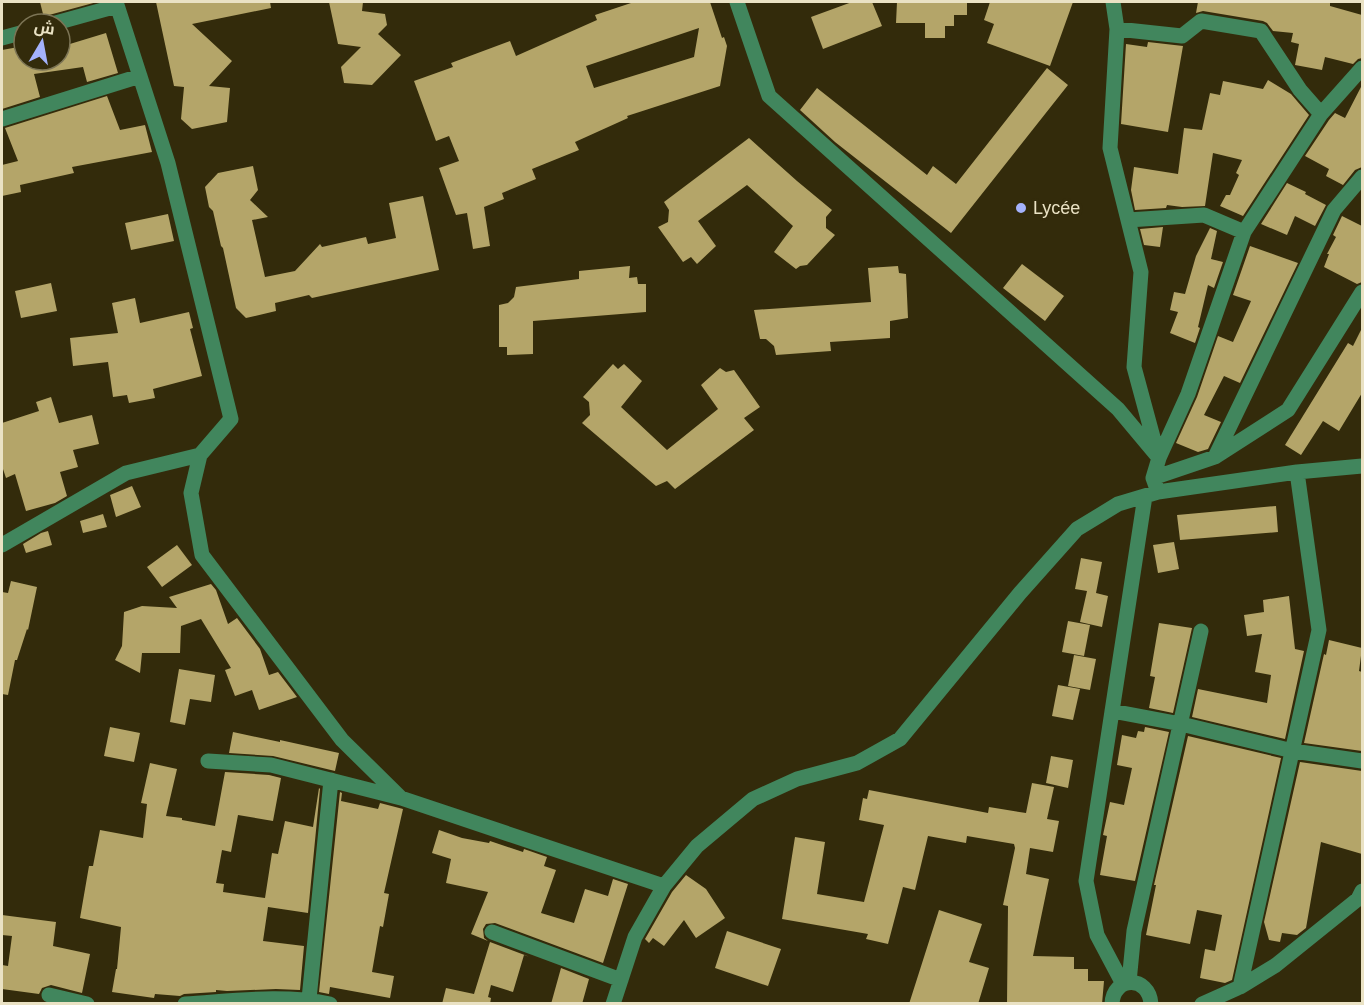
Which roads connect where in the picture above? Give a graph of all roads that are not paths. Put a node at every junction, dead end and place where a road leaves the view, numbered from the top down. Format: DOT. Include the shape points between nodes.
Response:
graph roads {
  1 [pos="737,2"];
  2 [pos="1113,2"];
  3 [pos="117,4"];
  4 [pos="72,18"];
  5 [pos="1118,29"];
  6 [pos="1362,68"];
  7 [pos="140,76"];
  8 [pos="1321,114"];
  9 [pos="2,120"];
  10 [pos="1362,177"];
  11 [pos="1128,220"];
  12 [pos="1244,232"];
  13 [pos="1362,292"];
  14 [pos="201,455"];
  15 [pos="1215,457"];
  16 [pos="1159,458"];
  17 [pos="1362,466"];
  18 [pos="1297,472"];
  19 [pos="1152,488"];
  20 [pos="2,545"];
  21 [pos="1201,632"];
  22 [pos="1112,711"];
  23 [pos="1180,724"];
  24 [pos="1293,751"];
  25 [pos="208,761"];
  26 [pos="1362,761"];
  27 [pos="331,780"];
  28 [pos="401,798"];
  29 [pos="664,886"];
  30 [pos="1362,891"];
  31 [pos="492,932"];
  32 [pos="621,980"];
  33 [pos="1126,983"];
  34 [pos="1240,987"];
  35 [pos="49,995"];
  36 [pos="309,999"];
  37 [pos="87,1004"];
  38 [pos="185,1004"];
  39 [pos="330,1004"];
  40 [pos="613,1004"];
  41 [pos="1112,1004"];
  42 [pos="1151,1004"];
  43 [pos="1202,1004"];
  1 -- 16 [label="street" via="769,96 1118,409"];
  2 -- 5 [label="street"];
  3 -- 4 [label="street"];
  3 -- 7 [label="street"];
  5 -- 8 [label="street" via="1182,36 1201,21 1261,31"];
  5 -- 11 [label="street" via="1110,148"];
  6 -- 8 [label="street"];
  7 -- 9 [label="street"];
  7 -- 14 [label="street" via="168,163 231,419"];
  8 -- 12 [label="street"];
  10 -- 15 [label="street" via="1334,210"];
  11 -- 12 [label="street" via="1204,215"];
  11 -- 16 [label="street" via="1141,272 1134,367"];
  12 -- 16 [label="street" via="1188,394"];
  13 -- 15 [label="street" via="1288,410"];
  14 -- 20 [label="street" via="126,473"];
  14 -- 28 [label="street" via="191,493 202,555 342,740"];
  15 -- 19 [label="street"];
  16 -- 19 [label="street"];
  17 -- 18 [label="street"];
  18 -- 19 [label="street"];
  18 -- 24 [label="street" via="1319,630"];
  19 -- 22 [label="street"];
  19 -- 29 [label="street" via="1077,529 900,739 857,763 797,779 753,799 697,846"];
  21 -- 23 [label="street"];
  22 -- 23 [label="street"];
  22 -- 33 [label="street" via="1086,880 1097,935"];
  23 -- 24 [label="street"];
  23 -- 33 [label="street"];
  24 -- 26 [label="street"];
  24 -- 34 [label="street"];
  25 -- 27 [label="street" via="271,765"];
  27 -- 28 [label="street"];
  27 -- 36 [label="street"];
  28 -- 29 [label="street"];
  29 -- 32 [label="street" via="635,937"];
  30 -- 34 [label="street" via="1358,899 1276,965"];
  31 -- 32 [label="street"];
  32 -- 40 [label="street"];
  33 -- 41 [label="street" via="1114,993"];
  33 -- 42 [label="street" via="1147,990"];
  34 -- 43 [label="street"];
  35 -- 37 [label="street"];
  36 -- 38 [label="street"];
  36 -- 39 [label="street"];
}
